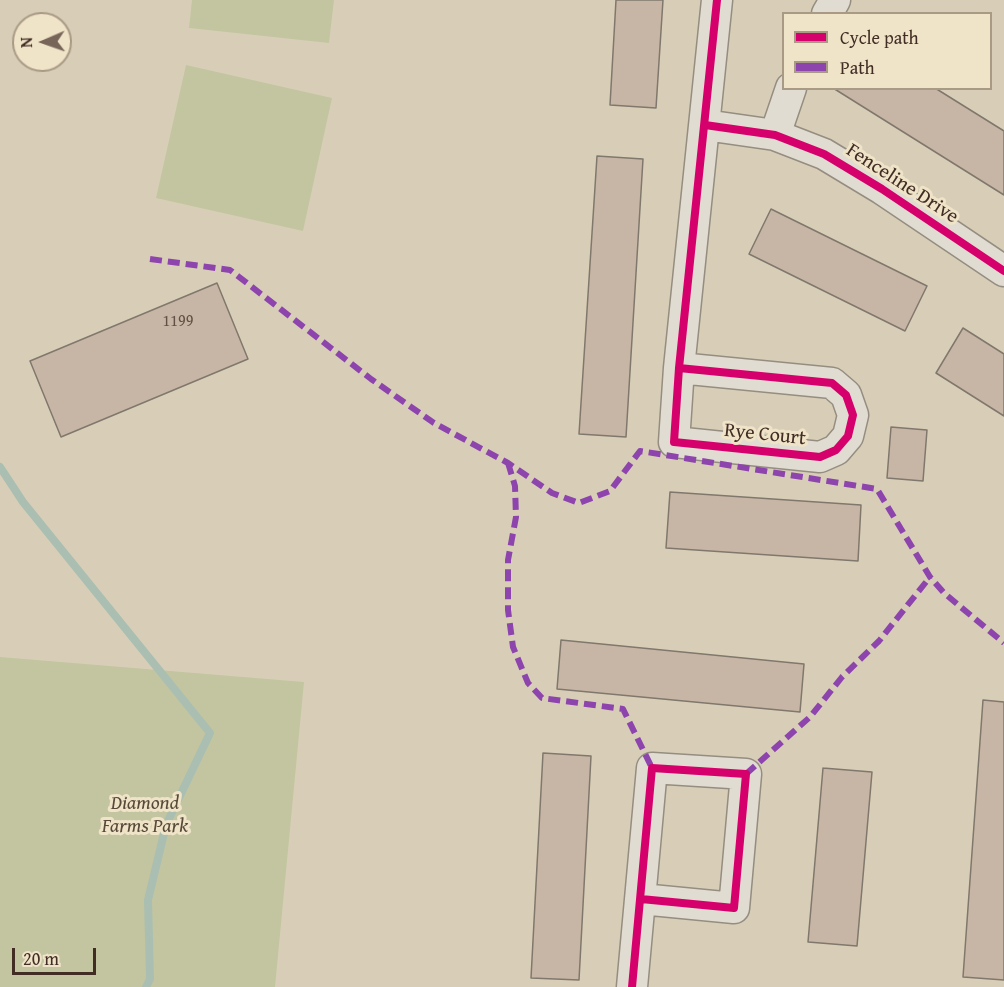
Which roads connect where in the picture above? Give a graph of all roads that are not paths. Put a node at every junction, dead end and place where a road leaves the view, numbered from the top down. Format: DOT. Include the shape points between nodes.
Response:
graph roads {
  1 [pos="717,0"];
  2 [pos="790,90"];
  3 [pos="705,125"];
  4 [pos="775,135"];
  5 [pos="1004,272"];
  6 [pos="679,368"];
  7 [pos="641,899"];
  8 [pos="632,987"];
  1 -- 3 [label="street, Rye Court"];
  2 -- 4 [label="street"];
  3 -- 4 [label="street, Fenceline Drive"];
  3 -- 6 [label="street, Rye Court"];
  4 -- 5 [label="street, Fenceline Drive" via="824,154"];
  6 -- 6 [label="street, Rye Court" via="674,442 820,457 836,450 848,436 853,415 846,395 832,383"];
  7 -- 7 [label="street" via="652,768 746,774 734,908"];
  7 -- 8 [label="street"];
}
